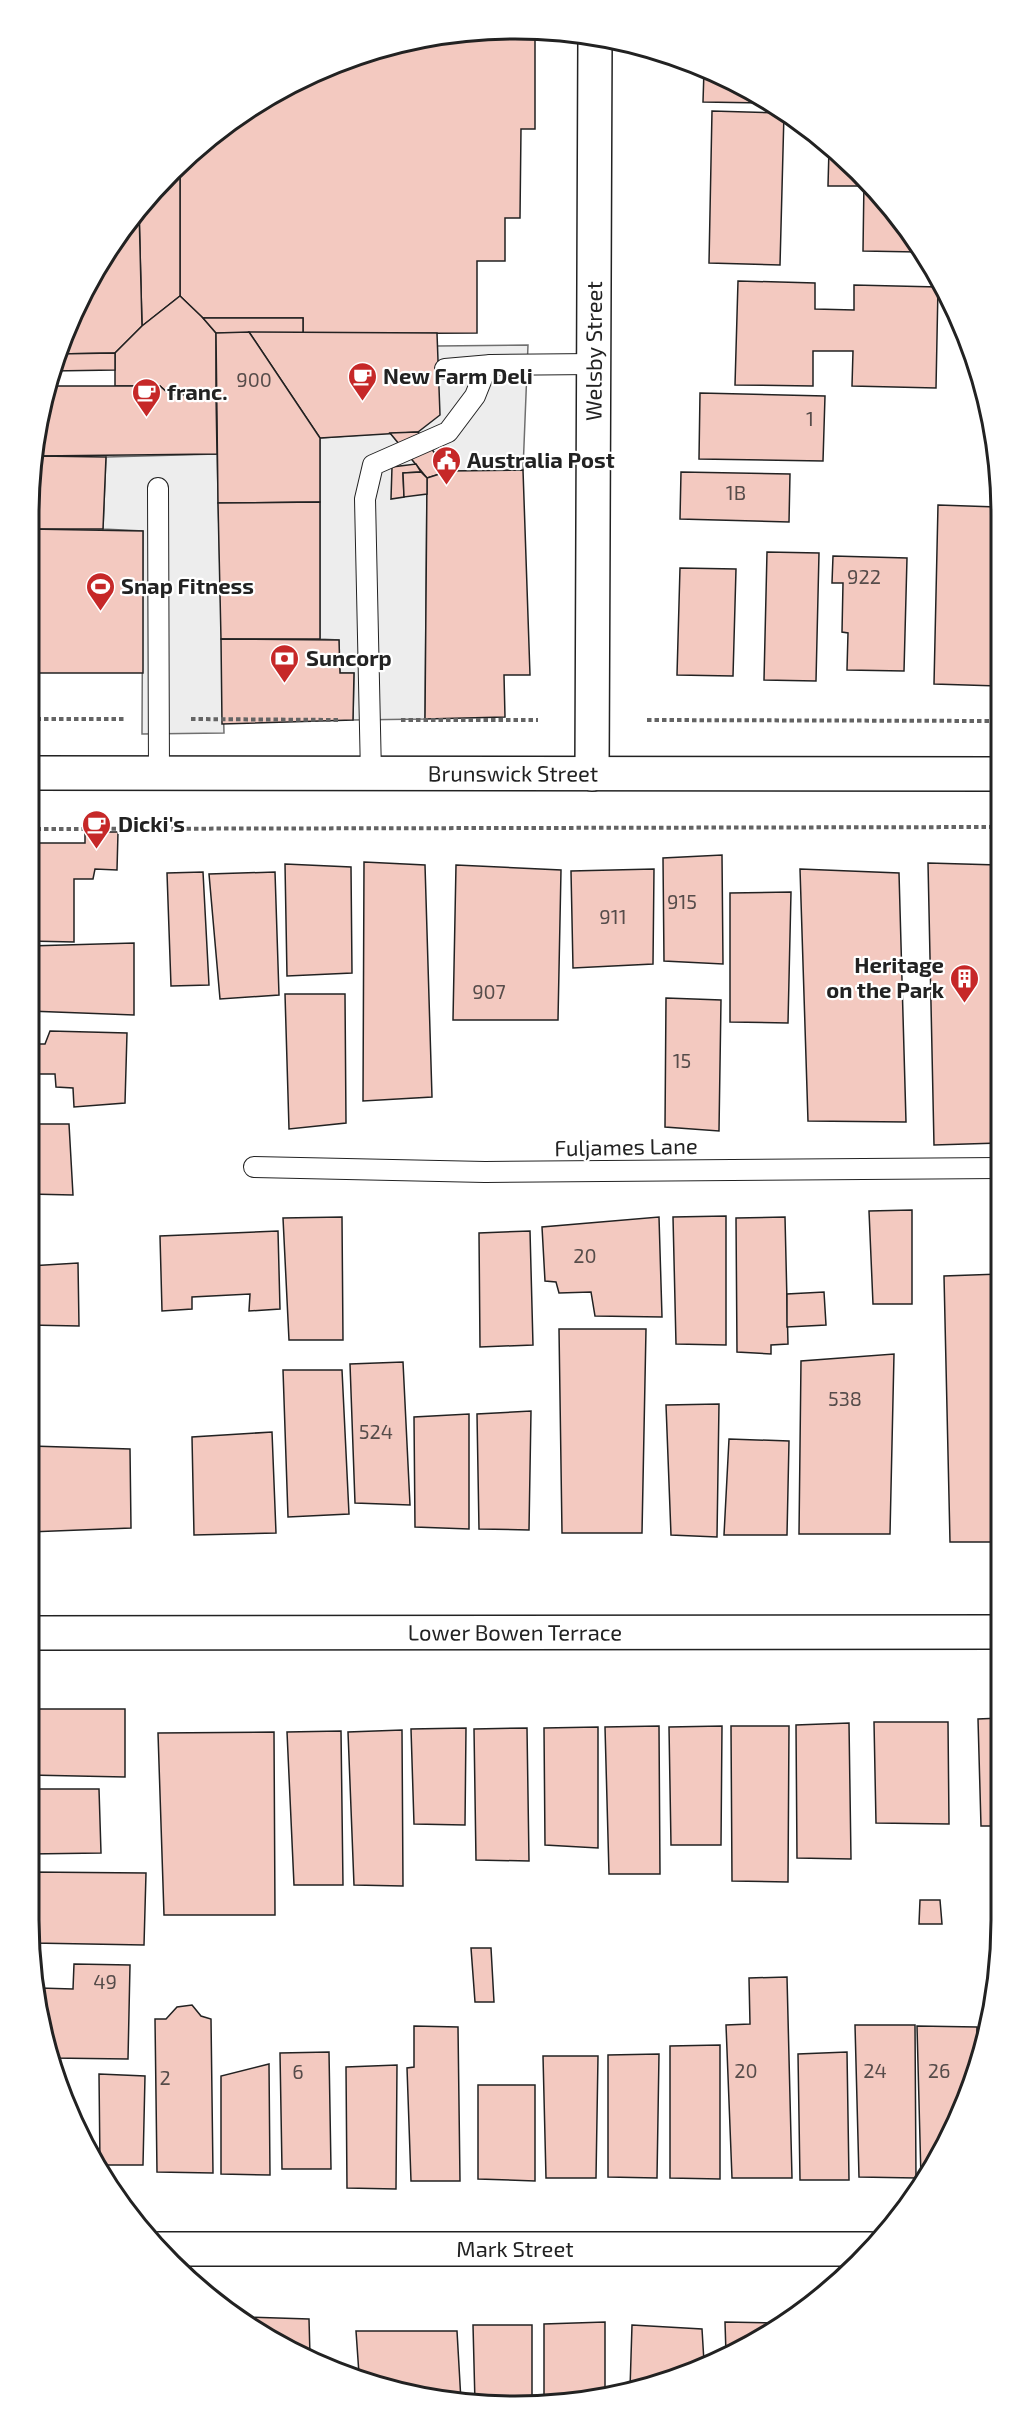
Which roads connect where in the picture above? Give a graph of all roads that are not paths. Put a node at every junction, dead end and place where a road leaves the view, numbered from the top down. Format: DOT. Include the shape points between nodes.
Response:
graph roads {
  1 [pos="595,46"];
  2 [pos="595,364"];
  3 [pos="491,365"];
  4 [pos="445,369"];
  5 [pos="158,488"];
  6 [pos="39,773"];
  7 [pos="159,773"];
  8 [pos="371,774"];
  9 [pos="592,774"];
  10 [pos="991,774"];
  11 [pos="254,1167"];
  12 [pos="991,1168"];
  13 [pos="991,1632"];
  14 [pos="39,1634"];
  15 [pos="171,2249"];
  16 [pos="859,2249"];
  1 -- 2 [label="street, Welsby Street"];
  2 -- 3 [label="lane"];
  2 -- 9 [label="street, Welsby Street"];
  3 -- 4 [label="lane"];
  3 -- 8 [label="lane" via="475,396 448,432 373,465 365,499"];
  5 -- 7 [label="lane"];
  6 -- 7 [label="street, Brunswick Street"];
  7 -- 8 [label="street, Brunswick Street"];
  8 -- 9 [label="street, Brunswick Street"];
  9 -- 10 [label="street, Brunswick Street"];
  11 -- 12 [label="lane, Fuljames Lane" via="485,1172"];
  13 -- 14 [label="street, Lower Bowen Terrace"];
  15 -- 16 [label="street, Mark Street"];
}
